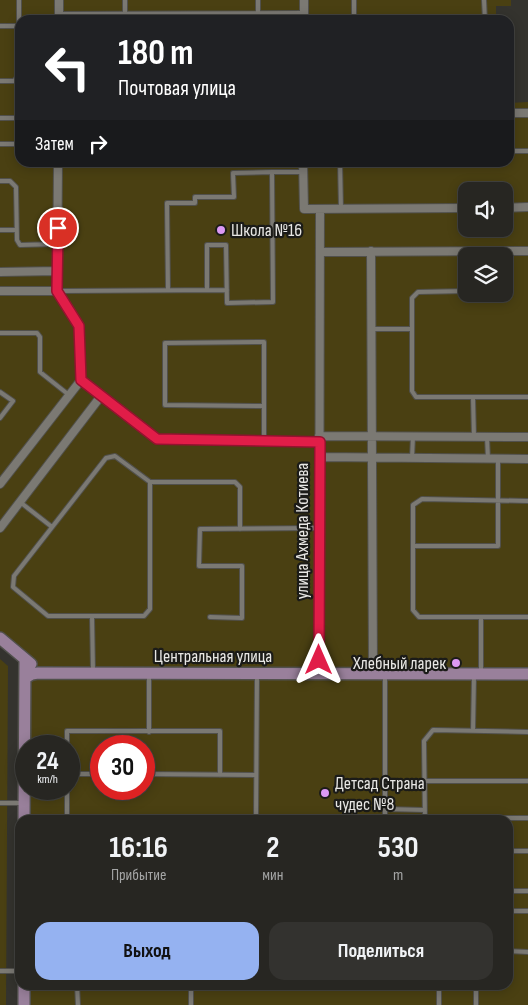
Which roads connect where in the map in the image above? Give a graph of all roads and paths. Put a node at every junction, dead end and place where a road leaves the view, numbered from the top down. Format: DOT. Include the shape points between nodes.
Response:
graph roads {
  1 [pos="19,0"];
  2 [pos="59,0"];
  3 [pos="125,0"];
  4 [pos="258,0"];
  5 [pos="304,0"];
  6 [pos="354,0"];
  7 [pos="484,0"];
  8 [pos="125,14"];
  9 [pos="258,14"];
  10 [pos="20,15"];
  11 [pos="59,15"];
  12 [pos="103,15"];
  13 [pos="273,15"];
  14 [pos="304,15"];
  15 [pos="354,15"];
  16 [pos="485,15"];
  17 [pos="0,26"];
  18 [pos="15,26"];
  19 [pos="15,80"];
  20 [pos="0,81"];
  21 [pos="528,112"];
  22 [pos="514,113"];
  23 [pos="0,118"];
  24 [pos="15,118"];
  25 [pos="0,144"];
  26 [pos="15,144"];
  27 [pos="514,151"];
  28 [pos="528,151"];
  29 [pos="58,167"];
  30 [pos="303,167"];
  31 [pos="340,167"];
  32 [pos="272,172"];
  33 [pos="303,172"];
  34 [pos="0,181"];
  35 [pos="528,207"];
  36 [pos="458,208"];
  37 [pos="513,208"];
  38 [pos="320,209"];
  39 [pos="341,209"];
  40 [pos="0,230"];
  41 [pos="16,230"];
  42 [pos="58,244"];
  43 [pos="371,251"];
  44 [pos="528,251"];
  45 [pos="320,252"];
  46 [pos="513,252"];
  47 [pos="458,253"];
  48 [pos="57,271"];
  49 [pos="0,272"];
  50 [pos="168,290"];
  51 [pos="207,290"];
  52 [pos="227,290"];
  53 [pos="0,291"];
  54 [pos="57,291"];
  55 [pos="458,291"];
  56 [pos="372,329"];
  57 [pos="412,329"];
  58 [pos="0,333"];
  59 [pos="81,380"];
  60 [pos="0,392"];
  61 [pos="69,395"];
  62 [pos="101,396"];
  63 [pos="473,397"];
  64 [pos="528,397"];
  65 [pos="264,406"];
  66 [pos="0,418"];
  67 [pos="372,436"];
  68 [pos="413,436"];
  69 [pos="474,437"];
  70 [pos="487,437"];
  71 [pos="528,437"];
  72 [pos="320,439"];
  73 [pos="264,441"];
  74 [pos="320,457"];
  75 [pos="372,458"];
  76 [pos="412,458"];
  77 [pos="488,459"];
  78 [pos="498,459"];
  79 [pos="528,459"];
  80 [pos="150,482"];
  81 [pos="0,484"];
  82 [pos="498,500"];
  83 [pos="528,501"];
  84 [pos="20,502"];
  85 [pos="52,527"];
  86 [pos="0,528"];
  87 [pos="240,528"];
  88 [pos="319,528"];
  89 [pos="413,546"];
  90 [pos="92,616"];
  91 [pos="210,617"];
  92 [pos="481,617"];
  93 [pos="528,617"];
  94 [pos="0,638"];
  95 [pos="25,659"];
  96 [pos="42,673"];
  97 [pos="93,673"];
  98 [pos="149,673"];
  99 [pos="257,673"];
  100 [pos="319,674"];
  101 [pos="379,674"];
  102 [pos="478,674"];
  103 [pos="528,674"];
  104 [pos="25,678"];
  105 [pos="474,731"];
  106 [pos="149,732"];
  107 [pos="528,732"];
  108 [pos="25,735"];
  109 [pos="67,735"];
  110 [pos="155,774"];
  111 [pos="220,775"];
  112 [pos="256,775"];
  113 [pos="425,781"];
  114 [pos="528,781"];
  115 [pos="24,800"];
  116 [pos="67,800"];
  117 [pos="0,803"];
  118 [pos="24,803"];
  119 [pos="385,809"];
  120 [pos="425,810"];
  121 [pos="24,815"];
  122 [pos="66,815"];
  123 [pos="256,815"];
  124 [pos="385,815"];
  125 [pos="425,815"];
  126 [pos="513,818"];
  127 [pos="528,818"];
  128 [pos="513,851"];
  129 [pos="528,851"];
  130 [pos="513,891"];
  131 [pos="528,891"];
  132 [pos="513,911"];
  133 [pos="528,911"];
  134 [pos="513,952"];
  135 [pos="528,952"];
  136 [pos="0,971"];
  137 [pos="15,971"];
  138 [pos="24,990"];
  139 [pos="77,990"];
  140 [pos="191,990"];
  141 [pos="439,990"];
  142 [pos="476,990"];
  143 [pos="24,1005"];
  144 [pos="78,1005"];
  145 [pos="191,1005"];
  146 [pos="439,1005"];
  147 [pos="476,1005"];
  1 -- 10 [label="lane"];
  2 -- 11 [label="street"];
  3 -- 8 [label="lane"];
  4 -- 9 [label="lane"];
  5 -- 14 [label="street"];
  6 -- 15 [label="lane"];
  7 -- 16 [label="lane"];
  8 -- 9 [label="lane"];
  8 -- 12 [label="lane"];
  9 -- 13 [label="lane"];
  17 -- 18 [label="lane"];
  19 -- 20 [label="lane"];
  21 -- 22 [label="street"];
  23 -- 24 [label="lane"];
  25 -- 26 [label="lane"];
  27 -- 28 [label="lane"];
  29 -- 42 [label="street"];
  30 -- 33 [label="street"];
  31 -- 39 [label="lane"];
  32 -- 33 [label="lane"];
  32 -- 50 [label="lane" via="233,173 234,197 195,198 196,203 167,203"];
  32 -- 52 [label="lane" via="273,302 227,303"];
  33 -- 38 [label="street" via="304,209"];
  34 -- 41 [label="lane" via="10,181 16,187"];
  35 -- 37 [label="street"];
  36 -- 39 [label="street"];
  38 -- 39 [label="street"];
  38 -- 45 [label="street, улица Ахмеда Котиева"];
  40 -- 41 [label="lane"];
  41 -- 42 [label="lane" via="20,244"];
  42 -- 48 [label="street"];
  43 -- 45 [label="street"];
  43 -- 47 [label="street"];
  43 -- 56 [label="street"];
  44 -- 46 [label="street"];
  45 -- 72 [label="street, улица Ахмеда Котиева"];
  48 -- 49 [label="street"];
  48 -- 54 [label="street"];
  50 -- 51 [label="lane"];
  50 -- 54 [label="lane"];
  51 -- 52 [label="lane"];
  51 -- 52 [label="lane" via="207,245 226,245"];
  53 -- 54 [label="street"];
  54 -- 59 [label="street" via="79,326"];
  55 -- 57 [label="lane" via="418,292 412,298"];
  56 -- 57 [label="lane"];
  56 -- 67 [label="street"];
  57 -- 63 [label="lane" via="412,391 416,397"];
  58 -- 61 [label="lane" via="37,333 40,337 40,372"];
  59 -- 61 [label="street"];
  59 -- 62 [label="street"];
  60 -- 66 [label="lane" via="13,401"];
  61 -- 81 [label="street"];
  62 -- 73 [label="street" via="157,439"];
  62 -- 84 [label="street"];
  63 -- 64 [label="lane"];
  63 -- 69 [label="lane"];
  65 -- 65 [label="lane" via="264,342 164,343 165,405"];
  65 -- 73 [label="lane"];
  67 -- 68 [label="street"];
  67 -- 72 [label="street"];
  67 -- 75 [label="street"];
  68 -- 69 [label="street"];
  68 -- 76 [label="lane"];
  69 -- 70 [label="street"];
  70 -- 71 [label="street"];
  70 -- 77 [label="lane"];
  72 -- 73 [label="street"];
  72 -- 74 [label="street, улица Ахмеда Котиева"];
  74 -- 75 [label="street"];
  74 -- 88 [label="street, улица Ахмеда Котиева"];
  75 -- 76 [label="street"];
  75 -- 101 [label="street"];
  76 -- 77 [label="street"];
  77 -- 78 [label="street"];
  78 -- 79 [label="street"];
  78 -- 82 [label="lane"];
  80 -- 85 [label="lane" via="115,456 106,458"];
  80 -- 87 [label="lane" via="236,482 240,486"];
  80 -- 90 [label="lane" via="150,608 144,616"];
  82 -- 83 [label="lane"];
  82 -- 89 [label="lane" via="422,499 413,506"];
  82 -- 89 [label="lane" via="498,546"];
  84 -- 85 [label="lane"];
  84 -- 86 [label="street"];
  85 -- 90 [label="lane" via="14,576 14,586 48,616"];
  87 -- 88 [label="lane"];
  87 -- 91 [label="lane" via="200,529 200,566 242,566 242,618"];
  88 -- 100 [label="street, улица Ахмеда Котиева"];
  89 -- 92 [label="lane" via="413,610 419,617"];
  90 -- 97 [label="lane"];
  92 -- 93 [label="lane"];
  92 -- 102 [label="lane"];
  94 -- 95 [label="street"];
  95 -- 96 [label="street"];
  95 -- 104 [label="street"];
  96 -- 97 [label="street, Центральная улица"];
  96 -- 104 [label="street, Центральная улица"];
  97 -- 98 [label="street, Центральная улица"];
  98 -- 99 [label="street, Центральная улица"];
  98 -- 106 [label="lane"];
  99 -- 100 [label="street, Центральная улица"];
  99 -- 112 [label="lane"];
  100 -- 101 [label="street, Центральная улица"];
  101 -- 102 [label="street, Центральная улица"];
  101 -- 119 [label="lane"];
  102 -- 103 [label="street, Центральная улица"];
  102 -- 105 [label="lane"];
  104 -- 108 [label="street"];
  105 -- 107 [label="lane"];
  105 -- 113 [label="lane" via="433,730 424,741"];
  106 -- 109 [label="lane" via="67,732"];
  106 -- 111 [label="lane" via="220,732"];
  110 -- 111 [label="lane"];
  111 -- 112 [label="lane"];
  112 -- 123 [label="lane"];
  113 -- 114 [label="lane"];
  113 -- 120 [label="lane"];
  115 -- 118 [label="street"];
  116 -- 122 [label="lane"];
  117 -- 118 [label="lane"];
  118 -- 121 [label="street"];
  119 -- 120 [label="lane"];
  119 -- 124 [label="lane"];
  120 -- 125 [label="lane"];
  126 -- 127 [label="lane"];
  128 -- 129 [label="lane"];
  130 -- 131 [label="lane"];
  132 -- 133 [label="lane"];
  134 -- 135 [label="lane"];
  136 -- 137 [label="lane"];
  138 -- 143 [label="street"];
  139 -- 144 [label="lane"];
  140 -- 145 [label="lane"];
  141 -- 146 [label="lane"];
  142 -- 147 [label="lane"];
}
